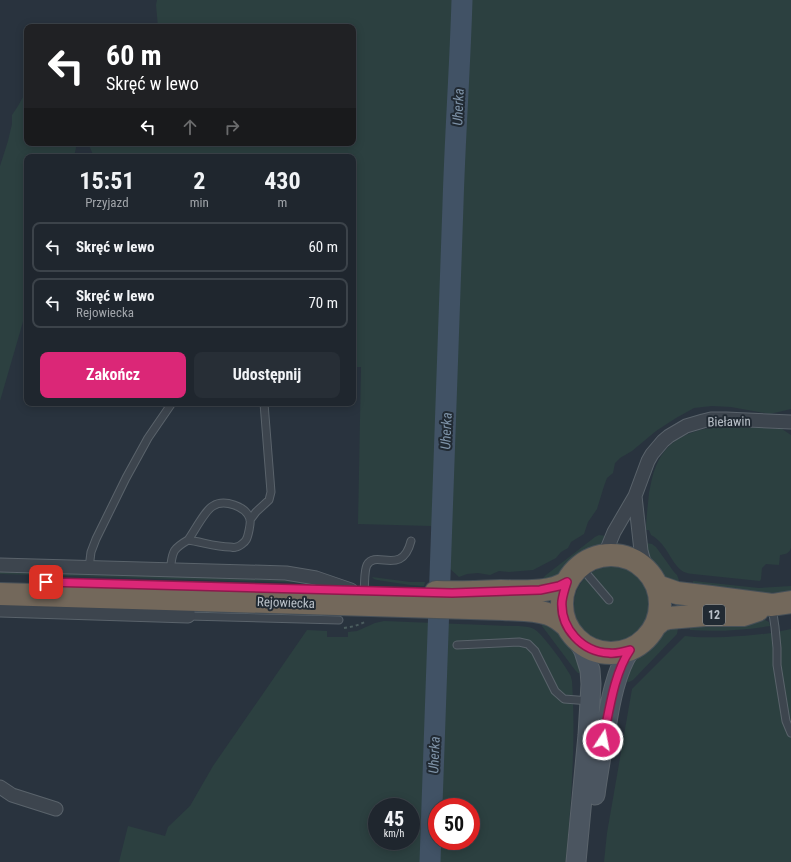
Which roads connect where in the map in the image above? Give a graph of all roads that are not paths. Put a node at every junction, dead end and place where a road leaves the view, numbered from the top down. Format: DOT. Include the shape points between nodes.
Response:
graph roads {
  1 [pos="170,406"];
  2 [pos="264,406"];
  3 [pos="791,422"];
  4 [pos="635,496"];
  5 [pos="250,520"];
  6 [pos="188,540"];
  7 [pos="411,542"];
  8 [pos="0,565"];
  9 [pos="89,568"];
  10 [pos="582,568"];
  11 [pos="170,570"];
  12 [pos="651,578"];
  13 [pos="0,581"];
  14 [pos="357,590"];
  15 [pos="0,594"];
  16 [pos="425,600"];
  17 [pos="453,600"];
  18 [pos="609,600"];
  19 [pos="781,603"];
  20 [pos="188,607"];
  21 [pos="0,610"];
  22 [pos="338,620"];
  23 [pos="656,625"];
  24 [pos="573,634"];
  25 [pos="456,645"];
  26 [pos="630,650"];
  27 [pos="590,701"];
  28 [pos="791,733"];
  29 [pos="0,787"];
  30 [pos="56,809"];
  31 [pos="587,816"];
  32 [pos="576,862"];
  33 [pos="589,862"];
  1 -- 9 [label="lane" via="148,438 126,478 96,539"];
  2 -- 5 [label="lane" via="271,492 269,500"];
  3 -- 4 [label="street, Bieławin" via="711,419 686,426 662,441 648,461"];
  4 -- 10 [label="street, Bieławin" via="607,549"];
  4 -- 12 [label="street, Bieławin" via="640,551"];
  5 -- 6 [label="lane" via="246,540 237,547 212,546"];
  5 -- 6 [label="lane" via="239,508 220,503 212,506"];
  6 -- 11 [label="lane" via="173,553"];
  7 -- 14 [label="lane" via="409,549 397,561 379,560 367,565"];
  8 -- 9 [label="street"];
  9 -- 11 [label="street"];
  10 -- 12 [label="highway, 12" via="608,555 618,555 638,563"];
  10 -- 17 [label="highway, Rejowiecka / 12" via="559,586"];
  10 -- 18 [label="lane"];
  10 -- 24 [label="highway" via="564,591 562,600 564,618"];
  11 -- 14 [label="street" via="286,574 316,578"];
  12 -- 19 [label="highway, 12" via="677,593"];
  12 -- 23 [label="highway, 12" via="659,592 660,606"];
  13 -- 14 [label="highway, Rejowiecka / 12"];
  14 -- 16 [label="highway, Rejowiecka / 12"];
  15 -- 20 [label="highway, Rejowiecka / 12"];
  16 -- 17 [label="highway, Rejowiecka / 12"];
  16 -- 20 [label="highway, Rejowiecka / 12"];
  17 -- 24 [label="highway, Rejowiecka / 12" via="549,614 557,618"];
  19 -- 23 [label="highway, 12" via="743,615 669,618"];
  19 -- 28 [label="lane" via="776,634 777,665 786,721"];
  20 -- 21 [label="street"];
  20 -- 22 [label="lane"];
  23 -- 26 [label="highway, 12" via="645,640"];
  24 -- 26 [label="highway, 12" via="588,648 598,652"];
  24 -- 27 [label="main road" via="584,651 590,670"];
  25 -- 27 [label="lane" via="519,642 528,644 535,651 555,691 564,699"];
  26 -- 31 [label="main road" via="618,675 609,709"];
  27 -- 31 [label="main road"];
  29 -- 30 [label="street" via="12,794"];
  31 -- 32 [label="main road"];
  31 -- 33 [label="main road"];
}
